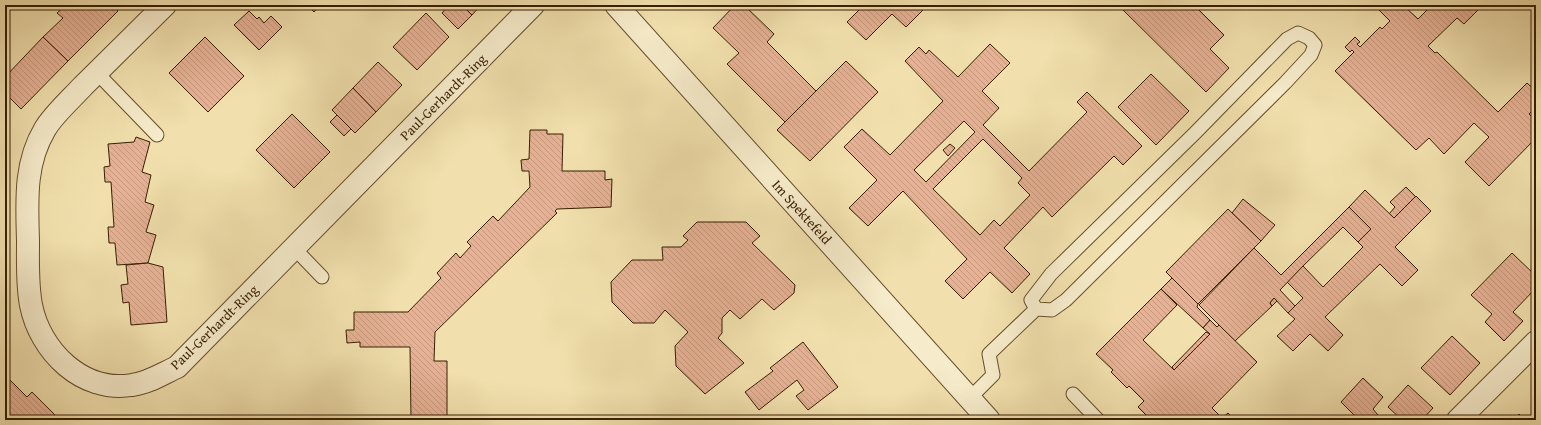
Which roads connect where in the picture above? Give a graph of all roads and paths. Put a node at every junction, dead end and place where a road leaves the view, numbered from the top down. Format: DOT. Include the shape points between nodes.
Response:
graph roads {
  1 [pos="165,5"];
  2 [pos="533,5"];
  3 [pos="616,5"];
  4 [pos="97,73"];
  5 [pos="157,135"];
  6 [pos="294,248"];
  7 [pos="322,277"];
  8 [pos="1036,309"];
  9 [pos="1536,342"];
  10 [pos="1073,394"];
  11 [pos="969,399"];
  12 [pos="989,420"];
  13 [pos="1098,420"];
  14 [pos="1458,420"];
  1 -- 4 [label="street, Paul-Gerhardt-Ring"];
  2 -- 6 [label="street, Paul-Gerhardt-Ring"];
  3 -- 11 [label="street, Im Spektefeld"];
  4 -- 5 [label="lane"];
  4 -- 6 [label="street, Paul-Gerhardt-Ring" via="45,128 33,158 26,189 31,305 44,340 59,360 81,376 103,384 131,385 150,380 177,367"];
  6 -- 7 [label="lane"];
  8 -- 8 [label="lane" via="1052,310 1066,300 1285,83 1311,55 1316,45 1298,33 1287,39 1051,274 1031,300"];
  8 -- 11 [label="lane" via="989,354 993,375"];
  9 -- 14 [label="street"];
  10 -- 13 [label="lane"];
  11 -- 12 [label="street, Im Spektefeld"];
}
